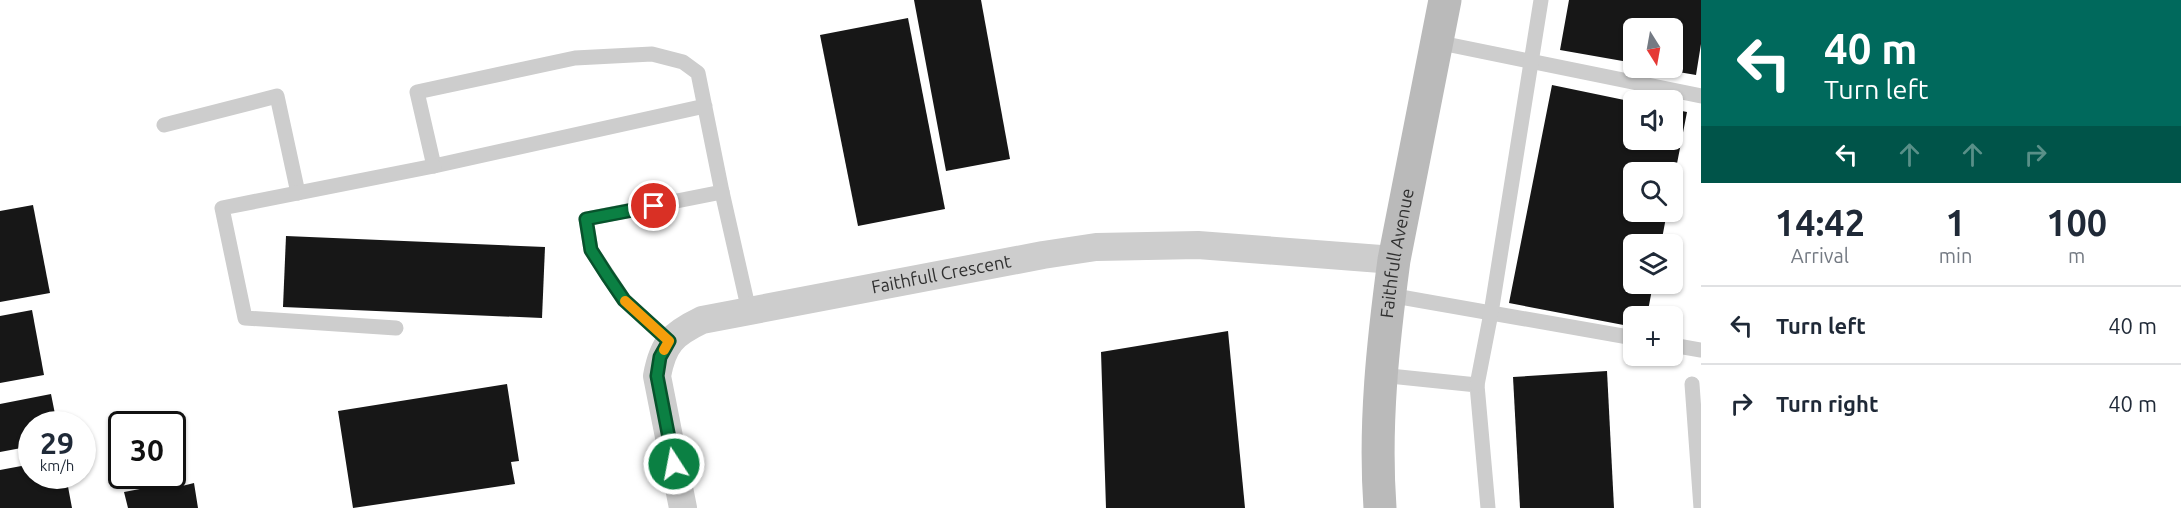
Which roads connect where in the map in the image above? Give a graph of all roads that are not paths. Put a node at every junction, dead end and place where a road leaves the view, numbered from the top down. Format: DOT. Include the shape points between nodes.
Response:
graph roads {
  1 [pos="1445,0"];
  2 [pos="1541,0"];
  3 [pos="1437,42"];
  4 [pos="1531,63"];
  5 [pos="1701,96"];
  6 [pos="705,106"];
  7 [pos="164,125"];
  8 [pos="434,166"];
  9 [pos="722,192"];
  10 [pos="298,193"];
  11 [pos="1394,260"];
  12 [pos="1389,295"];
  13 [pos="749,311"];
  14 [pos="1491,313"];
  15 [pos="396,328"];
  16 [pos="1623,336"];
  17 [pos="669,341"];
  18 [pos="1683,347"];
  19 [pos="1701,350"];
  20 [pos="1380,375"];
  21 [pos="1692,384"];
  22 [pos="1477,385"];
  23 [pos="683,508"];
  24 [pos="1380,508"];
  25 [pos="1488,508"];
  26 [pos="1701,508"];
  1 -- 3 [label="street, Faithfull Avenue"];
  2 -- 4 [label="lane"];
  3 -- 4 [label="lane"];
  3 -- 11 [label="street, Faithfull Avenue"];
  4 -- 5 [label="lane"];
  4 -- 14 [label="lane"];
  6 -- 8 [label="lane"];
  6 -- 8 [label="lane" via="698,73 683,62 652,54 575,58 417,92"];
  6 -- 9 [label="lane"];
  7 -- 10 [label="lane" via="277,96"];
  8 -- 10 [label="lane"];
  9 -- 13 [label="lane"];
  9 -- 17 [label="lane" via="586,219 591,250 624,300"];
  10 -- 15 [label="lane" via="222,208 245,318"];
  11 -- 12 [label="street, Faithfull Avenue"];
  11 -- 13 [label="street, Faithfull Crescent" via="1198,245 1096,247"];
  12 -- 14 [label="lane"];
  12 -- 20 [label="street, Faithfull Avenue"];
  13 -- 17 [label="street, Faithfull Crescent" via="702,320"];
  14 -- 16 [label="lane"];
  14 -- 22 [label="lane"];
  17 -- 23 [label="street" via="660,357 657,376"];
  18 -- 19 [label="lane"];
  20 -- 22 [label="lane"];
  20 -- 24 [label="street, Faithfull Avenue"];
  21 -- 26 [label="lane"];
  22 -- 25 [label="lane"];
}
